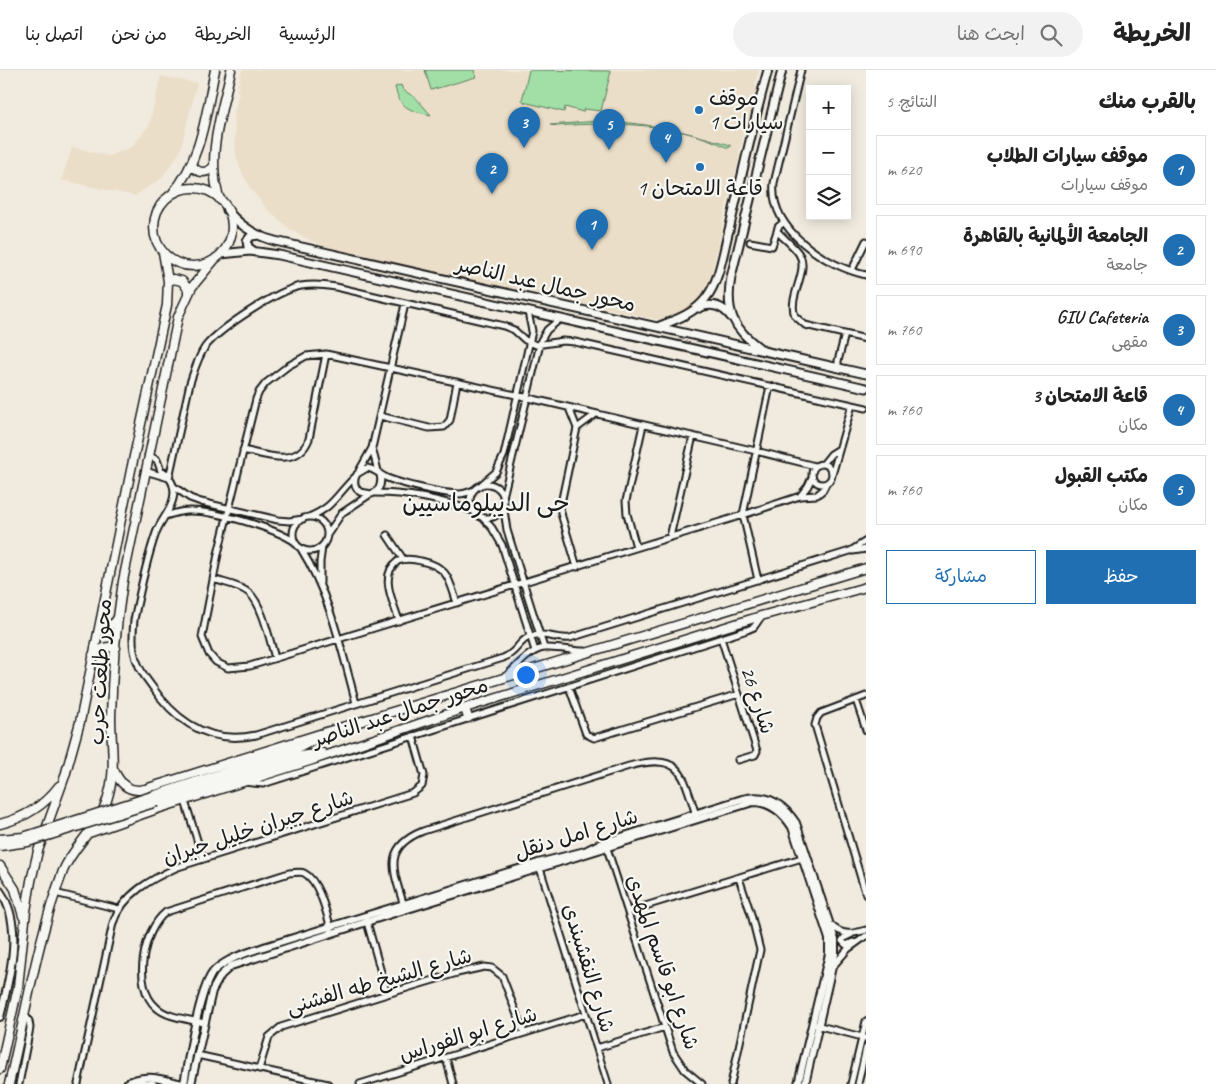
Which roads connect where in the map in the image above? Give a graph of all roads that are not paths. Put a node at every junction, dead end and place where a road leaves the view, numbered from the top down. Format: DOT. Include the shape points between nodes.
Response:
graph roads {
  1 [pos="215,70"];
  2 [pos="231,70"];
  3 [pos="768,70"];
  4 [pos="782,70"];
  5 [pos="801,70"];
  6 [pos="192,165"];
  7 [pos="213,167"];
  8 [pos="171,196"];
  9 [pos="220,200"];
  10 [pos="227,210"];
  11 [pos="784,222"];
  12 [pos="777,231"];
  13 [pos="259,236"];
  14 [pos="726,240"];
  15 [pos="866,241"];
  16 [pos="750,242"];
  17 [pos="739,243"];
  18 [pos="163,252"];
  19 [pos="255,252"];
  20 [pos="219,256"];
  21 [pos="852,270"];
  22 [pos="866,275"];
  23 [pos="168,281"];
  24 [pos="188,294"];
  25 [pos="405,304"];
  26 [pos="696,309"];
  27 [pos="528,312"];
  28 [pos="598,314"];
  29 [pos="733,319"];
  30 [pos="560,320"];
  31 [pos="657,327"];
  32 [pos="595,328"];
  33 [pos="532,330"];
  34 [pos="544,333"];
  35 [pos="845,334"];
  36 [pos="866,339"];
  37 [pos="529,343"];
  38 [pos="540,346"];
  39 [pos="764,351"];
  40 [pos="326,354"];
  41 [pos="821,364"];
  42 [pos="391,368"];
  43 [pos="838,368"];
  44 [pos="866,374"];
  45 [pos="818,377"];
  46 [pos="457,382"];
  47 [pos="837,382"];
  48 [pos="770,386"];
  49 [pos="866,388"];
  50 [pos="516,396"];
  51 [pos="526,398"];
  52 [pos="852,405"];
  53 [pos="569,408"];
  54 [pos="866,408"];
  55 [pos="596,414"];
  56 [pos="380,416"];
  57 [pos="643,425"];
  58 [pos="577,428"];
  59 [pos="693,436"];
  60 [pos="372,448"];
  61 [pos="839,449"];
  62 [pos="243,450"];
  63 [pos="756,451"];
  64 [pos="148,456"];
  65 [pos="823,464"];
  66 [pos="815,466"];
  67 [pos="144,471"];
  68 [pos="359,471"];
  69 [pos="379,474"];
  70 [pos="832,475"];
  71 [pos="169,476"];
  72 [pos="355,477"];
  73 [pos="812,477"];
  74 [pos="826,484"];
  75 [pos="481,485"];
  76 [pos="173,486"];
  77 [pos="474,490"];
  78 [pos="372,494"];
  79 [pos="800,496"];
  80 [pos="503,500"];
  81 [pos="228,508"];
  82 [pos="473,511"];
  83 [pos="743,515"];
  84 [pos="165,517"];
  85 [pos="226,517"];
  86 [pos="309,517"];
  87 [pos="482,517"];
  88 [pos="303,519"];
  89 [pos="327,535"];
  90 [pos="387,535"];
  91 [pos="670,536"];
  92 [pos="295,542"];
  93 [pos="866,542"];
  94 [pos="322,547"];
  95 [pos="636,548"];
  96 [pos="301,549"];
  97 [pos="866,549"];
  98 [pos="850,551"];
  99 [pos="402,559"];
  100 [pos="577,566"];
  101 [pos="866,568"];
  102 [pos="213,579"];
  103 [pos="758,580"];
  104 [pos="523,583"];
  105 [pos="320,586"];
  106 [pos="515,586"];
  107 [pos="866,587"];
  108 [pos="458,603"];
  109 [pos="118,616"];
  110 [pos="761,616"];
  111 [pos="400,621"];
  112 [pos="100,623"];
  113 [pos="539,634"];
  114 [pos="530,636"];
  115 [pos="722,638"];
  116 [pos="338,640"];
  117 [pos="116,648"];
  118 [pos="544,648"];
  119 [pos="535,651"];
  120 [pos="593,651"];
  121 [pos="93,655"];
  122 [pos="274,658"];
  123 [pos="502,679"];
  124 [pos="569,687"];
  125 [pos="739,694"];
  126 [pos="866,696"];
  127 [pos="856,700"];
  128 [pos="356,703"];
  129 [pos="465,708"];
  130 [pos="468,718"];
  131 [pos="866,730"];
  132 [pos="326,732"];
  133 [pos="413,736"];
  134 [pos="328,754"];
  135 [pos="738,760"];
  136 [pos="113,767"];
  137 [pos="65,776"];
  138 [pos="244,782"];
  139 [pos="134,790"];
  140 [pos="156,798"];
  141 [pos="185,800"];
  142 [pos="138,815"];
  143 [pos="696,816"];
  144 [pos="0,824"];
  145 [pos="90,833"];
  146 [pos="0,839"];
  147 [pos="606,845"];
  148 [pos="0,846"];
  149 [pos="805,857"];
  150 [pos="203,859"];
  151 [pos="0,866"];
  152 [pos="539,866"];
  153 [pos="739,878"];
  154 [pos="0,891"];
  155 [pos="55,894"];
  156 [pos="866,895"];
  157 [pos="404,907"];
  158 [pos="119,908"];
  159 [pos="629,911"];
  160 [pos="366,922"];
  161 [pos="24,926"];
  162 [pos="832,926"];
  163 [pos="331,930"];
  164 [pos="866,930"];
  165 [pos="852,934"];
  166 [pos="866,936"];
  167 [pos="14,942"];
  168 [pos="23,942"];
  169 [pos="856,942"];
  170 [pos="832,967"];
  171 [pos="8,986"];
  172 [pos="18,987"];
  173 [pos="387,994"];
  174 [pos="586,1014"];
  175 [pos="25,1015"];
  176 [pos="0,1017"];
  177 [pos="196,1021"];
  178 [pos="866,1021"];
  179 [pos="204,1023"];
  180 [pos="815,1025"];
  181 [pos="665,1028"];
  182 [pos="524,1033"];
  183 [pos="864,1037"];
  184 [pos="597,1048"];
  185 [pos="866,1048"];
  186 [pos="197,1055"];
  187 [pos="446,1058"];
  188 [pos="0,1069"];
  189 [pos="259,1069"];
  190 [pos="9,1084"];
  191 [pos="19,1084"];
  192 [pos="78,1084"];
  193 [pos="126,1084"];
  194 [pos="138,1084"];
  195 [pos="153,1084"];
  196 [pos="184,1084"];
  197 [pos="191,1084"];
  198 [pos="328,1084"];
  199 [pos="360,1084"];
  200 [pos="453,1084"];
  201 [pos="608,1084"];
  202 [pos="702,1084"];
  203 [pos="731,1084"];
  204 [pos="798,1084"];
  205 [pos="805,1084"];
  206 [pos="851,1084"];
  207 [pos="858,1084"];
  1 -- 6 [label="main road"];
  2 -- 7 [label="main road"];
  3 -- 14 [label="main road"];
  4 -- 17 [label="main road"];
  5 -- 11 [label="street" via="774,183 774,202"];
  6 -- 7 [label="main road" via="202,172"];
  6 -- 8 [label="main road"];
  7 -- 9 [label="main road"];
  8 -- 9 [label="main road" via="183,190 197,189"];
  8 -- 18 [label="main road" via="162,205 154,222 156,241"];
  9 -- 10 [label="main road"];
  10 -- 13 [label="main road, محور جمال عبد الناصر"];
  10 -- 20 [label="main road" via="231,236"];
  11 -- 12 [label="street"];
  11 -- 21 [label="street" via="812,250"];
  12 -- 16 [label="street" via="772,246"];
  12 -- 35 [label="street" via="802,261 792,304 795,316 805,325"];
  13 -- 19 [label="main road" via="250,236 247,241 249,249"];
  13 -- 28 [label="main road, محور جمال عبد الناصر"];
  14 -- 17 [label="main road"];
  14 -- 26 [label="main road" via="712,288"];
  15 -- 21 [label="street"];
  17 -- 29 [label="main road" via="728,294"];
  18 -- 20 [label="main road" via="172,260 189,266 203,265"];
  18 -- 23 [label="main road, محور طلعت حرب"];
  19 -- 20 [label="main road, محور جمال عبد الناصر"];
  19 -- 27 [label="main road, محور جمال عبد الناصر"];
  20 -- 24 [label="main road, محور طلعت حرب"];
  21 -- 22 [label="street"];
  23 -- 24 [label="main road" via="182,281"];
  23 -- 112 [label="main road, محور طلعت حرب" via="167,305"];
  24 -- 64 [label="main road, محور طلعت حرب" via="176,326"];
  25 -- 37 [label="street" via="504,326"];
  25 -- 42 [label="street"];
  25 -- 71 [label="street" via="330,286 301,286 275,297 224,329 204,349 194,370"];
  26 -- 29 [label="main road" via="717,306"];
  26 -- 31 [label="main road"];
  27 -- 30 [label="main road, محور جمال عبد الناصر"];
  27 -- 33 [label="street"];
  28 -- 31 [label="main road, محور جمال عبد الناصر"];
  28 -- 32 [label="main road"];
  29 -- 39 [label="main road" via="740,331"];
  30 -- 32 [label="main road, محور جمال عبد الناصر"];
  30 -- 34 [label="street"];
  31 -- 39 [label="main road, محور جمال عبد الناصر"];
  32 -- 45 [label="main road, محور جمال عبد الناصر"];
  33 -- 34 [label="street"];
  33 -- 37 [label="street"];
  34 -- 38 [label="street"];
  35 -- 36 [label="street"];
  35 -- 43 [label="street"];
  37 -- 38 [label="street"];
  37 -- 50 [label="street"];
  38 -- 48 [label="street" via="575,342"];
  38 -- 51 [label="street"];
  39 -- 41 [label="main road, محور جمال عبد الناصر"];
  40 -- 42 [label="street"];
  40 -- 62 [label="street" via="302,358 262,388"];
  40 -- 62 [label="street" via="309,439 303,450 284,458"];
  41 -- 43 [label="main road, محور جمال عبد الناصر"];
  41 -- 45 [label="main road" via="822,371"];
  42 -- 46 [label="street"];
  42 -- 56 [label="street"];
  43 -- 44 [label="main road, محور جمال عبد الناصر"];
  43 -- 47 [label="main road"];
  45 -- 47 [label="main road, محور جمال عبد الناصر"];
  46 -- 50 [label="street"];
  46 -- 56 [label="street" via="450,420 444,427 429,428"];
  47 -- 49 [label="main road, محور جمال عبد الناصر"];
  48 -- 52 [label="street"];
  48 -- 63 [label="street"];
  50 -- 51 [label="street"];
  50 -- 75 [label="street" via="502,462 492,477"];
  51 -- 53 [label="street"];
  51 -- 80 [label="street"];
  52 -- 54 [label="street"];
  52 -- 61 [label="street"];
  53 -- 55 [label="street"];
  53 -- 58 [label="street"];
  55 -- 57 [label="street"];
  55 -- 58 [label="street"];
  56 -- 60 [label="street"];
  57 -- 59 [label="street"];
  57 -- 95 [label="street" via="626,501"];
  58 -- 100 [label="street" via="560,508"];
  59 -- 63 [label="street"];
  59 -- 91 [label="street"];
  60 -- 68 [label="street"];
  60 -- 69 [label="street"];
  61 -- 65 [label="street"];
  61 -- 70 [label="street"];
  62 -- 81 [label="street"];
  63 -- 66 [label="street"];
  63 -- 83 [label="street"];
  64 -- 67 [label="main road, محور طلعت حرب"];
  64 -- 71 [label="street" via="157,460 161,471"];
  65 -- 66 [label="street"];
  65 -- 70 [label="street" via="830,467"];
  66 -- 73 [label="street"];
  67 -- 71 [label="street"];
  67 -- 109 [label="main road, محور طلعت حرب"];
  68 -- 69 [label="street" via="367,468"];
  68 -- 72 [label="street"];
  69 -- 77 [label="street" via="396,482 454,494"];
  69 -- 78 [label="street" via="381,485"];
  70 -- 74 [label="street"];
  71 -- 76 [label="street"];
  72 -- 78 [label="street" via="357,489"];
  72 -- 86 [label="street" via="332,504"];
  73 -- 74 [label="street" via="818,483"];
  73 -- 79 [label="street"];
  74 -- 79 [label="street" via="817,495"];
  75 -- 77 [label="street"];
  75 -- 80 [label="street" via="492,485 501,492"];
  76 -- 81 [label="street" via="195,500"];
  76 -- 84 [label="street" via="173,501"];
  77 -- 82 [label="street" via="470,500"];
  78 -- 82 [label="street" via="410,495"];
  78 -- 89 [label="street" via="342,513"];
  79 -- 83 [label="street"];
  80 -- 87 [label="street" via="498,513"];
  80 -- 104 [label="street" via="505,523"];
  81 -- 85 [label="street"];
  81 -- 88 [label="street" via="284,521"];
  82 -- 87 [label="street"];
  83 -- 91 [label="street"];
  83 -- 103 [label="street"];
  84 -- 85 [label="street" via="186,510"];
  84 -- 128 [label="street" via="153,542 136,609 133,637 143,674 170,709 200,730 234,738 256,735"];
  85 -- 92 [label="street" via="266,528"];
  85 -- 102 [label="street"];
  86 -- 88 [label="street"];
  86 -- 89 [label="street" via="322,522"];
  87 -- 106 [label="street" via="499,539"];
  88 -- 92 [label="street" via="294,532"];
  89 -- 94 [label="street"];
  90 -- 99 [label="street"];
  91 -- 95 [label="street"];
  92 -- 96 [label="street"];
  93 -- 98 [label="street"];
  94 -- 96 [label="street" via="314,551"];
  94 -- 105 [label="street"];
  95 -- 100 [label="street"];
  96 -- 105 [label="street"];
  97 -- 98 [label="street"];
  98 -- 103 [label="street"];
  99 -- 108 [label="street" via="434,564 443,570"];
  99 -- 111 [label="street" via="388,572"];
  100 -- 104 [label="street"];
  101 -- 120 [label="main road, محور جمال عبد الناصر"];
  102 -- 122 [label="street" via="252,595 259,607"];
  102 -- 122 [label="street" via="202,637 212,659 222,666 234,668"];
  103 -- 113 [label="street" via="570,638"];
  104 -- 106 [label="street"];
  104 -- 113 [label="street"];
  105 -- 116 [label="street"];
  106 -- 108 [label="street"];
  106 -- 114 [label="street"];
  107 -- 110 [label="main road, محور جمال عبد الناصر"];
  108 -- 111 [label="street"];
  109 -- 112 [label="main road" via="111,625"];
  109 -- 117 [label="main road, محور طلعت حرب"];
  110 -- 115 [label="street" via="751,629"];
  110 -- 129 [label="main road, محور جمال عبد الناصر"];
  111 -- 116 [label="street"];
  112 -- 121 [label="main road, محور طلعت حرب"];
  113 -- 114 [label="street"];
  113 -- 118 [label="street"];
  114 -- 119 [label="street"];
  114 -- 128 [label="street" via="503,658"];
  115 -- 124 [label="street"];
  115 -- 125 [label="street, شارع 26"];
  116 -- 122 [label="street"];
  116 -- 128 [label="street"];
  117 -- 121 [label="main road" via="103,647"];
  117 -- 136 [label="main road, محور طلعت حرب" via="111,716"];
  118 -- 119 [label="street"];
  118 -- 120 [label="street"];
  119 -- 123 [label="street"];
  120 -- 123 [label="main road, محور جمال عبد الناصر"];
  121 -- 137 [label="main road, محور طلعت حرب"];
  123 -- 132 [label="main road, محور جمال عبد الناصر"];
  124 -- 125 [label="street" via="586,734 594,738"];
  124 -- 130 [label="street"];
  125 -- 135 [label="street, شارع 26" via="757,751 753,756"];
  126 -- 127 [label="street"];
  127 -- 131 [label="street"];
  127 -- 156 [label="street" via="821,712 815,725"];
  129 -- 130 [label="main road"];
  129 -- 134 [label="main road, محور جمال عبد الناصر"];
  130 -- 133 [label="street"];
  132 -- 139 [label="main road, محور جمال عبد الناصر"];
  132 -- 140 [label="main road" via="299,748"];
  133 -- 138 [label="street" via="263,784"];
  133 -- 150 [label="street, شارع جبران خليل جبران" via="424,775 418,790"];
  134 -- 138 [label="main road, محور جمال عبد الناصر"];
  134 -- 140 [label="main road" via="306,755"];
  136 -- 139 [label="main road" via="120,782"];
  136 -- 145 [label="main road, محور طلعت حرب" via="104,808"];
  137 -- 144 [label="main road" via="36,809"];
  137 -- 161 [label="main road, محور طلعت حرب" via="38,851"];
  138 -- 141 [label="main road, محور جمال عبد الناصر"];
  139 -- 142 [label="main road" via="131,804"];
  140 -- 146 [label="main road, bridge" via="23,837"];
  140 -- 148 [label="main road, bridge" via="28,842"];
  141 -- 142 [label="main road, محور جمال عبد الناصر"];
  141 -- 150 [label="street"];
  142 -- 145 [label="main road, محور جمال عبد الناصر"];
  143 -- 147 [label="street, شارع امل دنقل"];
  143 -- 149 [label="street, شارع امل دنقل" via="750,797 766,798 794,820"];
  143 -- 157 [label="street" via="684,778 673,765 653,761 623,768 422,831 405,840 396,850 393,860"];
  145 -- 155 [label="main road, محور طلعت حرب" via="65,866"];
  147 -- 152 [label="street, شارع امل دنقل"];
  147 -- 159 [label="street, شارع ابو قاسم المهدى"];
  149 -- 153 [label="street"];
  149 -- 162 [label="street, شارع امل دنقل"];
  149 -- 180 [label="street, شارع امل دنقل" via="829,944"];
  150 -- 158 [label="street, شارع جبران خليل جبران" via="153,880"];
  151 -- 161 [label="main road" via="18,897"];
  152 -- 157 [label="street, شارع امل دنقل"];
  152 -- 174 [label="street, شارع النقشبندى"];
  153 -- 159 [label="street"];
  153 -- 203 [label="street" via="760,950"];
  154 -- 167 [label="street" via="9,909"];
  155 -- 158 [label="street"];
  155 -- 175 [label="main road, محور طلعت حرب" via="32,976"];
  157 -- 160 [label="street, شارع امل دنقل"];
  157 -- 163 [label="street, شارع امل دنقل"];
  158 -- 192 [label="street, شارع جبران خليل جبران"];
  159 -- 181 [label="street, شارع ابو قاسم المهدى"];
  160 -- 163 [label="street, شارع امل دنقل"];
  160 -- 173 [label="street"];
  161 -- 168 [label="main road, محور طلعت حرب"];
  162 -- 165 [label="street"];
  162 -- 170 [label="street, شارع امل دنقل" via="836,948"];
  163 -- 177 [label="street, شارع امل دنقل" via="260,948 224,963 209,978"];
  163 -- 177 [label="street" via="316,886 308,875 300,872 166,912 150,933 142,974 146,993 158,1010"];
  163 -- 179 [label="street, شارع امل دنقل" via="225,970 213,987"];
  164 -- 165 [label="street"];
  165 -- 169 [label="street" via="842,939 842,943"];
  166 -- 169 [label="street"];
  167 -- 168 [label="main road"];
  167 -- 171 [label="street"];
  168 -- 172 [label="main road, محور طلعت حرب"];
  169 -- 170 [label="street"];
  170 -- 180 [label="street, شارع امل دنقل"];
  171 -- 172 [label="main road"];
  171 -- 176 [label="street"];
  172 -- 188 [label="main road, محور طلعت حرب"];
  173 -- 182 [label="street, شارع الشيخ طه الفشنى" via="478,968 492,968 504,980"];
  173 -- 189 [label="street, شارع الشيخ طه الفشنى" via="281,1027 270,1037"];
  174 -- 182 [label="street, شارع ابو الفوراس"];
  174 -- 184 [label="street, شارع النقشبندى"];
  175 -- 190 [label="main road, محور طلعت حرب"];
  175 -- 191 [label="street" via="30,1028"];
  177 -- 179 [label="street"];
  177 -- 196 [label="street, شارع امل دنقل"];
  178 -- 183 [label="street"];
  179 -- 186 [label="street, شارع امل دنقل"];
  180 -- 183 [label="street"];
  180 -- 204 [label="street, شارع امل دنقل"];
  180 -- 205 [label="street, شارع امل دنقل"];
  181 -- 184 [label="street"];
  181 -- 202 [label="street, شارع ابو قاسم المهدى" via="678,1061"];
  182 -- 187 [label="street, شارع ابو الفوراس"];
  183 -- 206 [label="street"];
  184 -- 201 [label="street, شارع النقشبندى"];
  185 -- 207 [label="street"];
  186 -- 189 [label="street"];
  186 -- 197 [label="street, شارع امل دنقل"];
  187 -- 199 [label="street, شارع ابو الفوراس"];
  187 -- 200 [label="street"];
  189 -- 198 [label="street"];
  193 -- 196 [label="street" via="143,1077"];
  194 -- 195 [label="street"];
}
